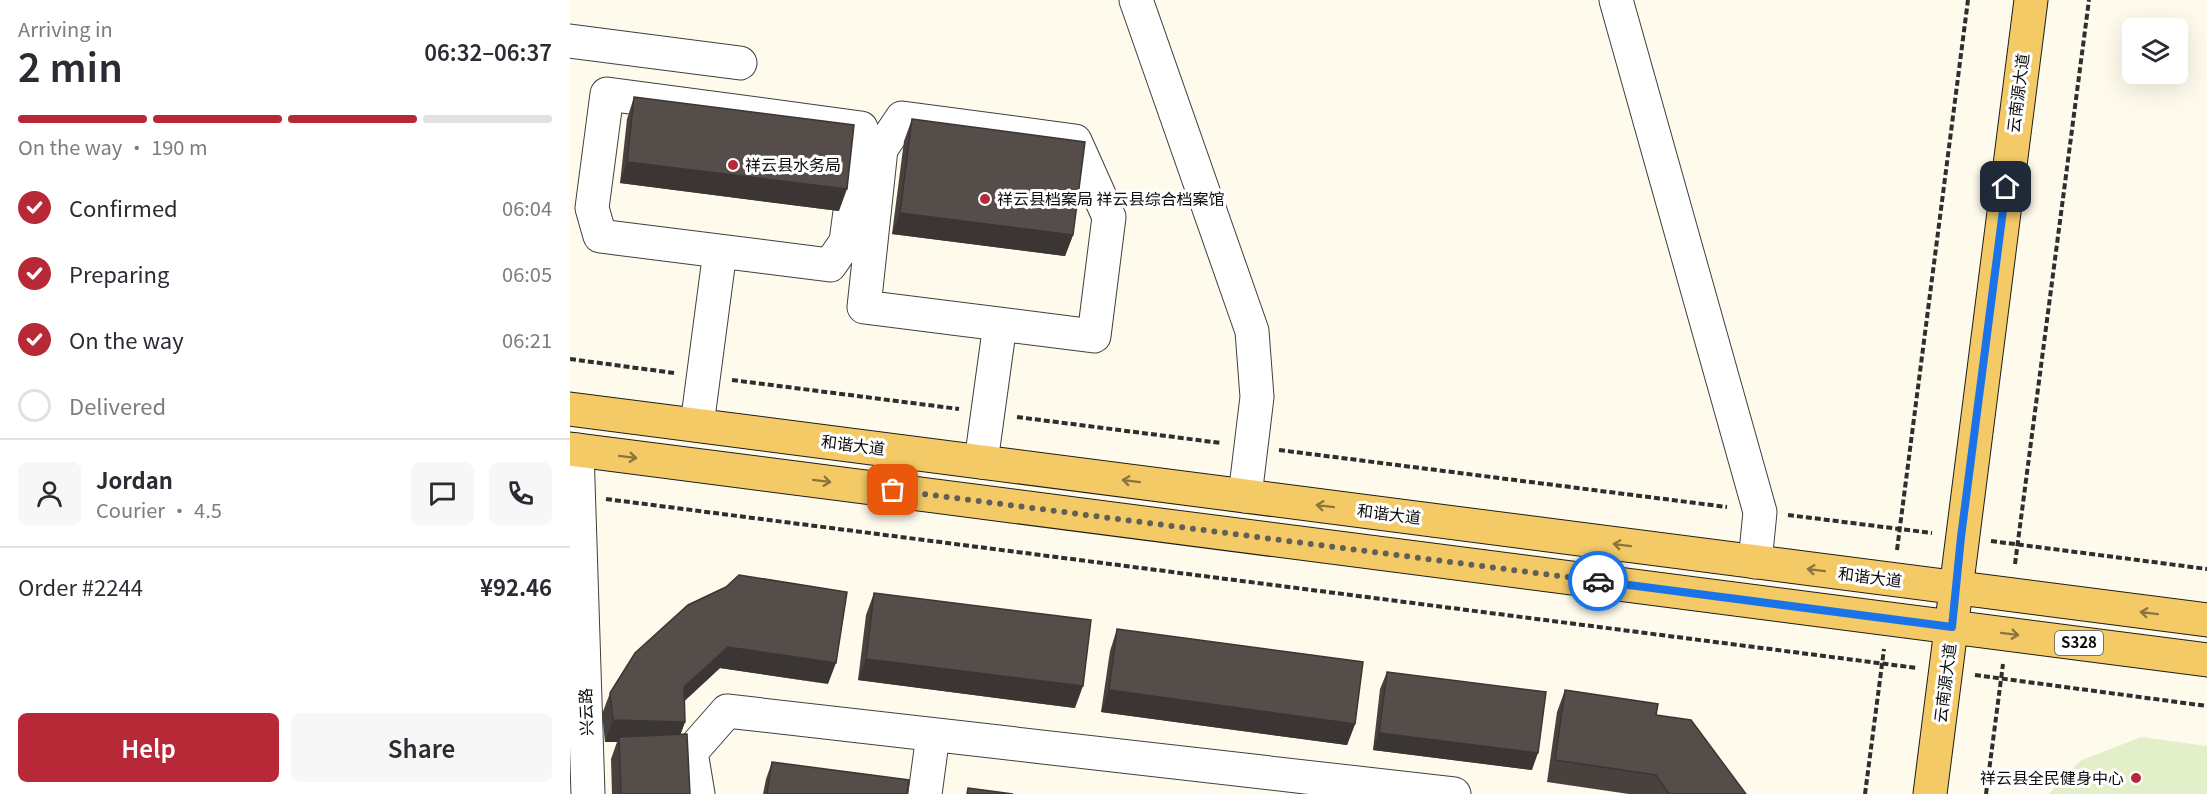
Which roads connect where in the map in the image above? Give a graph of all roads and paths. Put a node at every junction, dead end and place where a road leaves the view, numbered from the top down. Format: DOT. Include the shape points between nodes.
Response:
graph roads {
  1 [pos="1136,0"];
  2 [pos="1616,0"];
  3 [pos="1968,0"];
  4 [pos="2031,0"];
  5 [pos="2089,0"];
  6 [pos="570,41"];
  7 [pos="740,63"];
  8 [pos="720,251"];
  9 [pos="1000,324"];
  10 [pos="570,359"];
  11 [pos="704,376"];
  12 [pos="570,409"];
  13 [pos="988,413"];
  14 [pos="698,425"];
  15 [pos="1251,447"];
  16 [pos="573,450"];
  17 [pos="981,462"];
  18 [pos="578,496"];
  19 [pos="1245,496"];
  20 [pos="1760,512"];
  21 [pos="1899,529"];
  22 [pos="1961,537"];
  23 [pos="2018,545"];
  24 [pos="1755,562"];
  25 [pos="2207,569"];
  26 [pos="1893,580"];
  27 [pos="1957,588"];
  28 [pos="2011,595"];
  29 [pos="1888,619"];
  30 [pos="2207,620"];
  31 [pos="1952,627"];
  32 [pos="2006,634"];
  33 [pos="2207,660"];
  34 [pos="1882,664"];
  35 [pos="1946,672"];
  36 [pos="2001,679"];
  37 [pos="2207,706"];
  38 [pos="933,735"];
  39 [pos="1371,789"];
  40 [pos="588,794"];
  41 [pos="698,794"];
  42 [pos="926,794"];
  43 [pos="1454,794"];
  44 [pos="1865,794"];
  45 [pos="1930,794"];
  46 [pos="1986,794"];
  1 -- 15 [label="street" via="1252,331 1257,397"];
  2 -- 20 [label="street"];
  3 -- 21 [label="path"];
  4 -- 22 [label="main road, 云南源大道"];
  5 -- 23 [label="path"];
  6 -- 7 [label="street"];
  8 -- 8 [label="street" via="830,264 846,242 861,128 607,94 592,208 600,236"];
  8 -- 11 [label="street"];
  9 -- 9 [label="street" via="1094,336 1109,218 1075,141 902,118 881,149 864,307"];
  9 -- 13 [label="street"];
  10 -- 11 [label="path"];
  11 -- 13 [label="path"];
  11 -- 14 [label="street"];
  12 -- 14 [label="main road, 和谐大道"];
  13 -- 15 [label="path"];
  13 -- 17 [label="street"];
  14 -- 17 [label="main road, 和谐大道"];
  15 -- 19 [label="street"];
  15 -- 20 [label="path"];
  16 -- 18 [label="street, 兴云路"];
  16 -- 29 [label="main road, one-way"];
  19 -- 17 [label="main road, 和谐大道, one-way"];
  18 -- 34 [label="path"];
  18 -- 40 [label="street, 兴云路"];
  24 -- 19 [label="main road, 和谐大道, one-way"];
  20 -- 21 [label="path"];
  20 -- 24 [label="street"];
  21 -- 22 [label="path"];
  21 -- 26 [label="path"];
  22 -- 23 [label="path"];
  22 -- 27 [label="main road, 云南源大道"];
  23 -- 25 [label="path"];
  23 -- 28 [label="path"];
  26 -- 24 [label="main road, 和谐大道, one-way"];
  26 -- 27 [label="main road, 和谐大道"];
  27 -- 28 [label="main road, 和谐大道 / S328"];
  27 -- 31 [label="main road, 云南源大道"];
  30 -- 28 [label="main road, 和谐大道 / S328, one-way"];
  29 -- 31 [label="main road"];
  29 -- 34 [label="path"];
  31 -- 32 [label="main road, S328"];
  31 -- 35 [label="main road, 云南源大道"];
  32 -- 33 [label="main road, S328, one-way"];
  32 -- 36 [label="path"];
  34 -- 35 [label="path"];
  34 -- 44 [label="path"];
  35 -- 36 [label="path"];
  35 -- 45 [label="main road, 云南源大道"];
  36 -- 37 [label="path"];
  36 -- 46 [label="path"];
  38 -- 39 [label="street"];
  38 -- 41 [label="street" via="727,711 691,752"];
  38 -- 42 [label="street"];
  39 -- 43 [label="street"];
}
